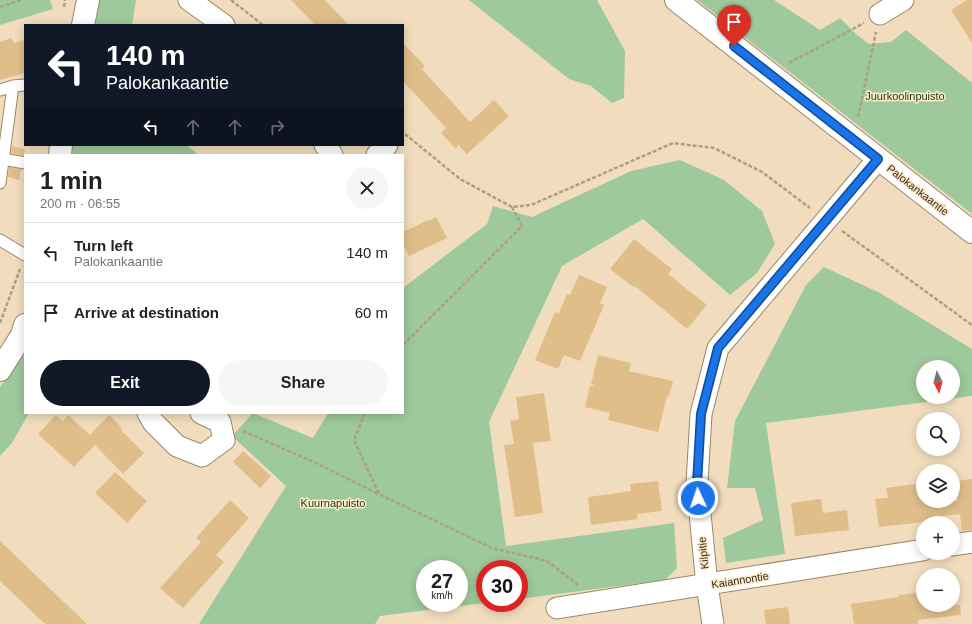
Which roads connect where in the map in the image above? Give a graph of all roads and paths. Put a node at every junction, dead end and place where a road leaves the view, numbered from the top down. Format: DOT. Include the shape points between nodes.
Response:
graph roads {
  1 [pos="21,0"];
  2 [pos="88,0"];
  3 [pos="189,0"];
  4 [pos="231,0"];
  5 [pos="676,0"];
  6 [pos="903,0"];
  7 [pos="0,7"];
  8 [pos="880,14"];
  9 [pos="83,24"];
  10 [pos="223,24"];
  11 [pos="262,24"];
  12 [pos="770,74"];
  13 [pos="24,85"];
  14 [pos="13,86"];
  15 [pos="0,90"];
  16 [pos="404,134"];
  17 [pos="853,140"];
  18 [pos="386,146"];
  19 [pos="378,154"];
  20 [pos="4,159"];
  21 [pos="878,159"];
  22 [pos="24,163"];
  23 [pos="0,182"];
  24 [pos="512,207"];
  25 [pos="826,220"];
  26 [pos="972,232"];
  27 [pos="0,240"];
  28 [pos="24,258"];
  29 [pos="1,317"];
  30 [pos="0,322"];
  31 [pos="972,325"];
  32 [pos="24,332"];
  33 [pos="404,344"];
  34 [pos="0,370"];
  35 [pos="149,414"];
  36 [pos="203,414"];
  37 [pos="365,414"];
  38 [pos="220,422"];
  39 [pos="379,494"];
  40 [pos="972,542"];
  41 [pos="960,544"];
  42 [pos="916,551"];
  43 [pos="706,585"];
  44 [pos="600,602"];
  45 [pos="557,608"];
  46 [pos="713,624"];
  1 -- 7 [label="path"];
  2 -- 9 [label="main road"];
  3 -- 10 [label="street"];
  4 -- 11 [label="path"];
  5 -- 12 [label="main road, Palokankaantie"];
  6 -- 8 [label="street"];
  8 -- 12 [label="path"];
  8 -- 17 [label="path"];
  12 -- 17 [label="main road, Palokankaantie"];
  13 -- 14 [label="lane"];
  14 -- 15 [label="lane"];
  14 -- 20 [label="lane"];
  16 -- 24 [label="path" via="460,179"];
  17 -- 21 [label="main road, Palokankaantie"];
  18 -- 19 [label="street"];
  20 -- 22 [label="lane"];
  20 -- 23 [label="lane"];
  21 -- 25 [label="street, Kilpitie"];
  21 -- 26 [label="main road, Palokankaantie"];
  24 -- 25 [label="path" via="530,205 673,143 714,148 755,168"];
  24 -- 33 [label="path" via="522,226"];
  25 -- 31 [label="path"];
  25 -- 43 [label="street, Kilpitie" via="718,348 701,414 697,483"];
  27 -- 28 [label="lane"];
  28 -- 29 [label="path"];
  29 -- 30 [label="path"];
  32 -- 34 [label="main road"];
  35 -- 38 [label="street" via="153,422 178,446 202,456 224,440"];
  36 -- 38 [label="street"];
  37 -- 39 [label="path" via="354,440"];
  38 -- 39 [label="path" via="316,463"];
  39 -- 44 [label="path" via="492,548 547,561"];
  40 -- 41 [label="street"];
  42 -- 43 [label="street, Kaiannontie"];
  43 -- 44 [label="street, Kaiannontie"];
  43 -- 46 [label="street, Kilpitie"];
  44 -- 45 [label="street, Kaiannontie"];
}
